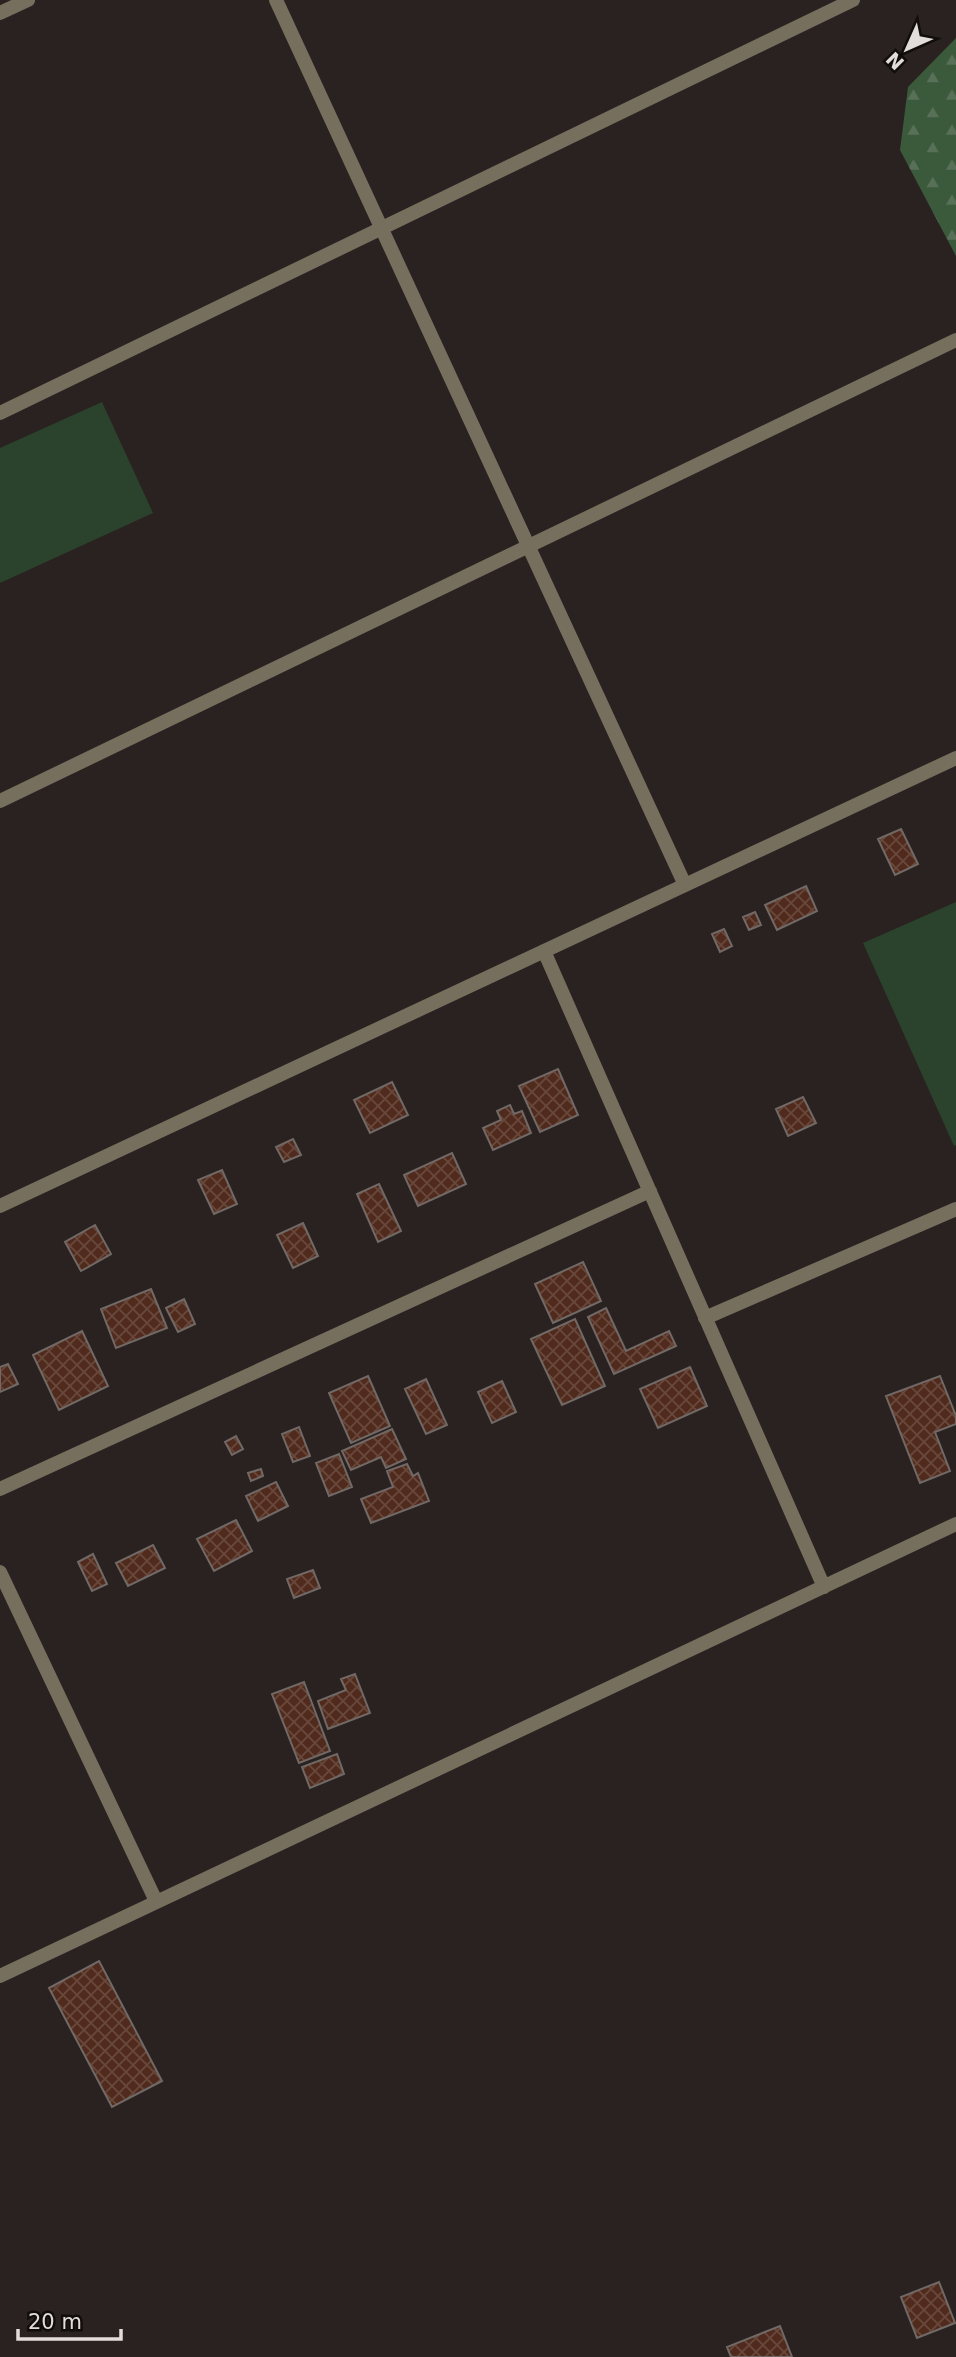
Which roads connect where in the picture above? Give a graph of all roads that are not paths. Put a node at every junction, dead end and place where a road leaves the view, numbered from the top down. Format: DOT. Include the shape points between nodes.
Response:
graph roads {
  1 [pos="28,0"];
  2 [pos="276,0"];
  3 [pos="853,0"];
  4 [pos="0,13"];
  5 [pos="382,227"];
  6 [pos="956,340"];
  7 [pos="0,413"];
  8 [pos="528,546"];
  9 [pos="956,758"];
  10 [pos="0,801"];
  11 [pos="685,885"];
  12 [pos="544,951"];
  13 [pos="649,1191"];
  14 [pos="0,1206"];
  15 [pos="956,1209"];
  16 [pos="705,1318"];
  17 [pos="0,1489"];
  18 [pos="956,1524"];
  19 [pos="0,1572"];
  20 [pos="824,1587"];
  21 [pos="156,1901"];
  22 [pos="0,1976"];
  1 -- 4 [label="street"];
  2 -- 5 [label="street"];
  3 -- 5 [label="street"];
  5 -- 7 [label="street"];
  5 -- 8 [label="street"];
  6 -- 8 [label="street"];
  8 -- 10 [label="street"];
  8 -- 11 [label="street"];
  9 -- 11 [label="street"];
  11 -- 12 [label="street"];
  12 -- 13 [label="street"];
  12 -- 14 [label="street"];
  13 -- 16 [label="street"];
  13 -- 17 [label="street"];
  15 -- 16 [label="street"];
  16 -- 20 [label="street"];
  18 -- 20 [label="street"];
  19 -- 21 [label="street"];
  20 -- 21 [label="street"];
  21 -- 22 [label="street"];
}
